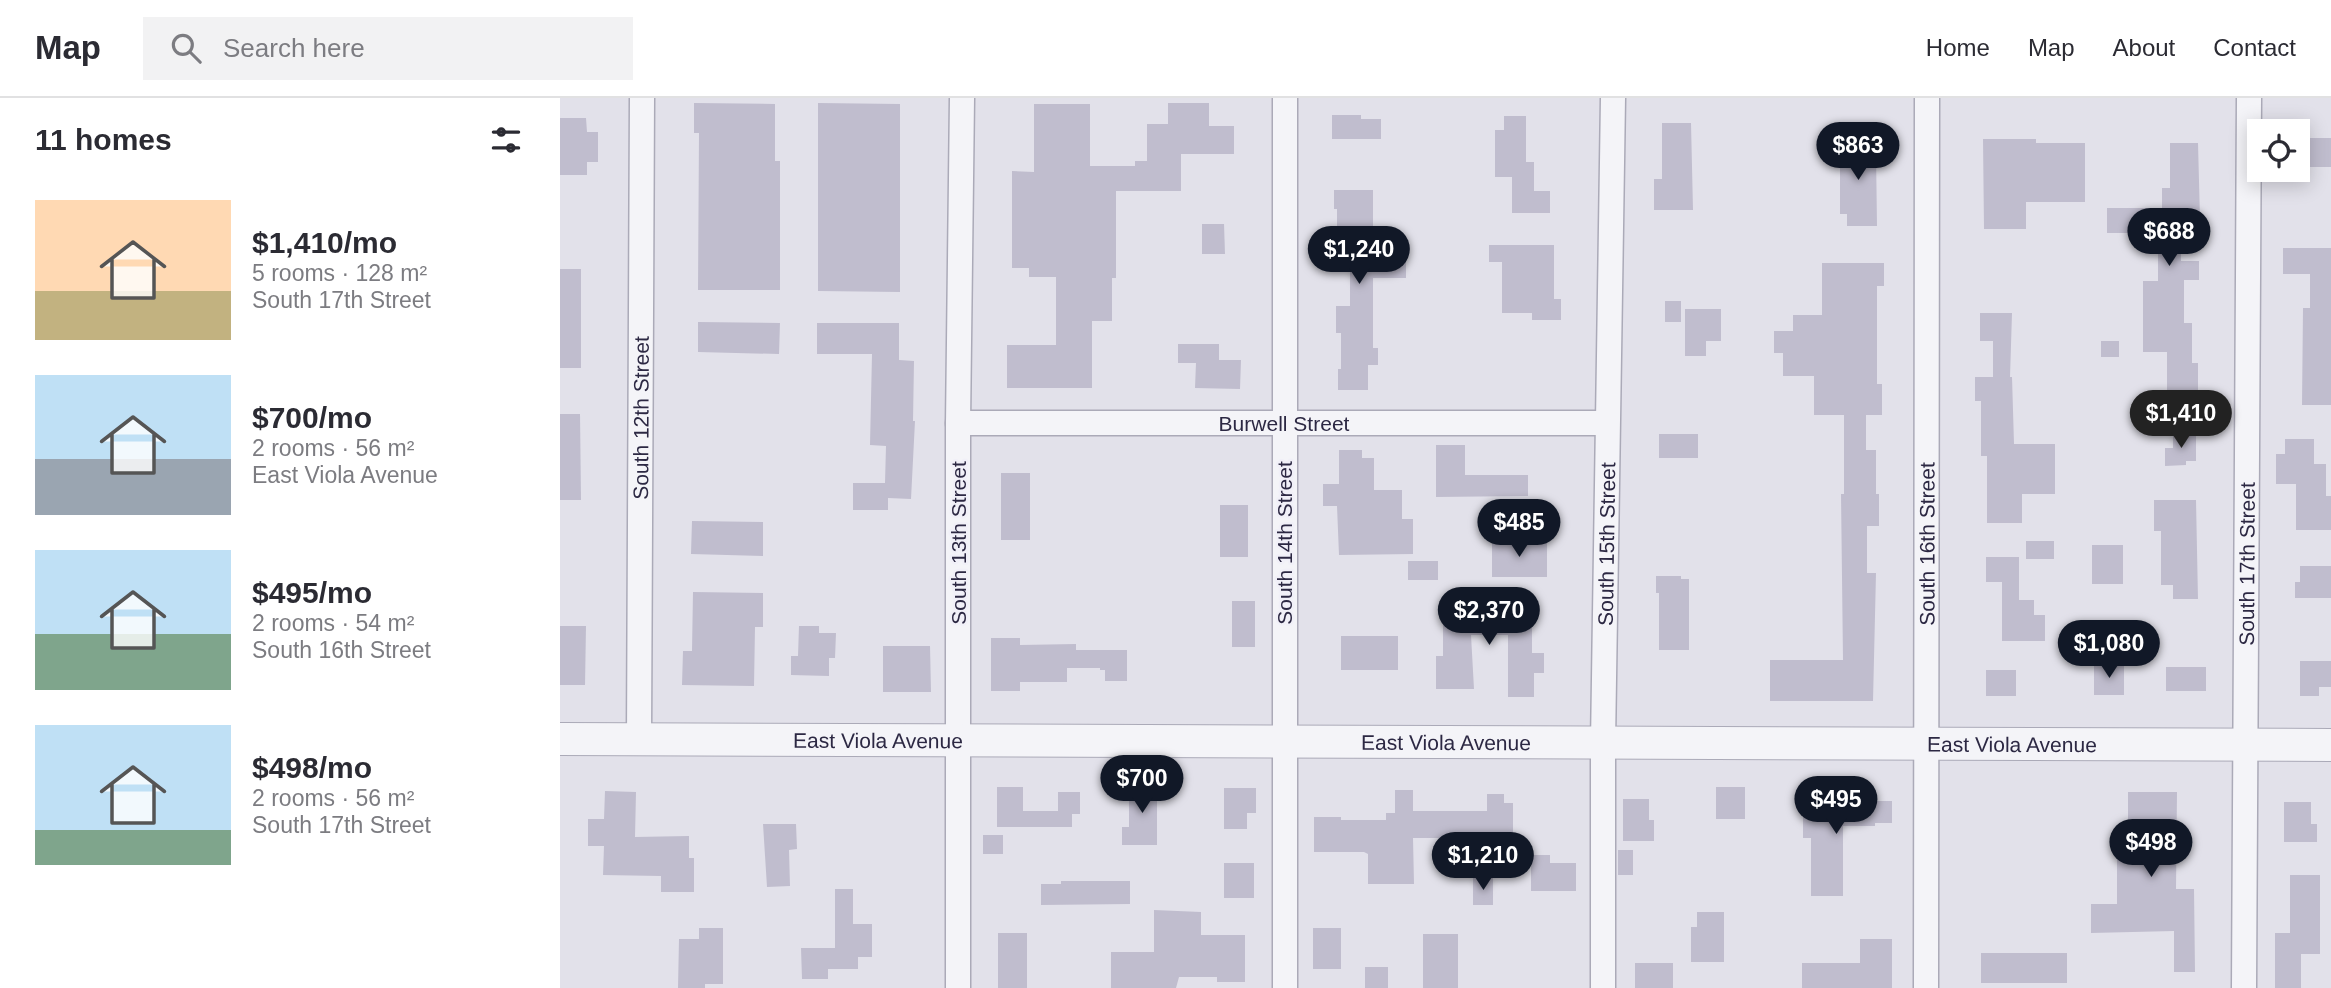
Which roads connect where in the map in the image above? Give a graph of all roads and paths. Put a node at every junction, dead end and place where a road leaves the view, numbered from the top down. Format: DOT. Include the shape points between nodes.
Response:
graph roads {
  1 [pos="642,98"];
  2 [pos="962,98"];
  3 [pos="1285,98"];
  4 [pos="1613,98"];
  5 [pos="1927,98"];
  6 [pos="2249,98"];
  7 [pos="958,423"];
  8 [pos="1284,423"];
  9 [pos="1607,423"];
  10 [pos="639,738"];
  11 [pos="560,739"];
  12 [pos="957,740"];
  13 [pos="1285,742"];
  14 [pos="1603,743"];
  15 [pos="1926,744"];
  16 [pos="2244,744"];
  17 [pos="2331,745"];
  18 [pos="958,988"];
  19 [pos="1284,988"];
  20 [pos="1603,988"];
  21 [pos="1926,988"];
  22 [pos="2244,988"];
  1 -- 10 [label="street, South 12th Street"];
  2 -- 7 [label="street, South 13th Street"];
  3 -- 8 [label="street, South 14th Street"];
  4 -- 9 [label="street, South 15th Street"];
  5 -- 15 [label="street, South 16th Street"];
  6 -- 16 [label="street, South 17th Street"];
  7 -- 8 [label="street, Burwell Street"];
  7 -- 12 [label="street, South 13th Street"];
  8 -- 9 [label="street, Burwell Street"];
  8 -- 13 [label="street, South 14th Street"];
  9 -- 14 [label="street, South 15th Street"];
  10 -- 11 [label="street, East Viola Avenue"];
  10 -- 12 [label="street, East Viola Avenue"];
  12 -- 13 [label="street, East Viola Avenue"];
  12 -- 18 [label="street, South 13th Street"];
  13 -- 14 [label="street, East Viola Avenue"];
  13 -- 19 [label="street, South 14th Street"];
  14 -- 15 [label="street, East Viola Avenue"];
  14 -- 20 [label="street, South 15th Street"];
  15 -- 16 [label="street, East Viola Avenue"];
  15 -- 21 [label="street, South 16th Street"];
  16 -- 17 [label="street, East Viola Avenue"];
  16 -- 22 [label="street, South 17th Street"];
}
